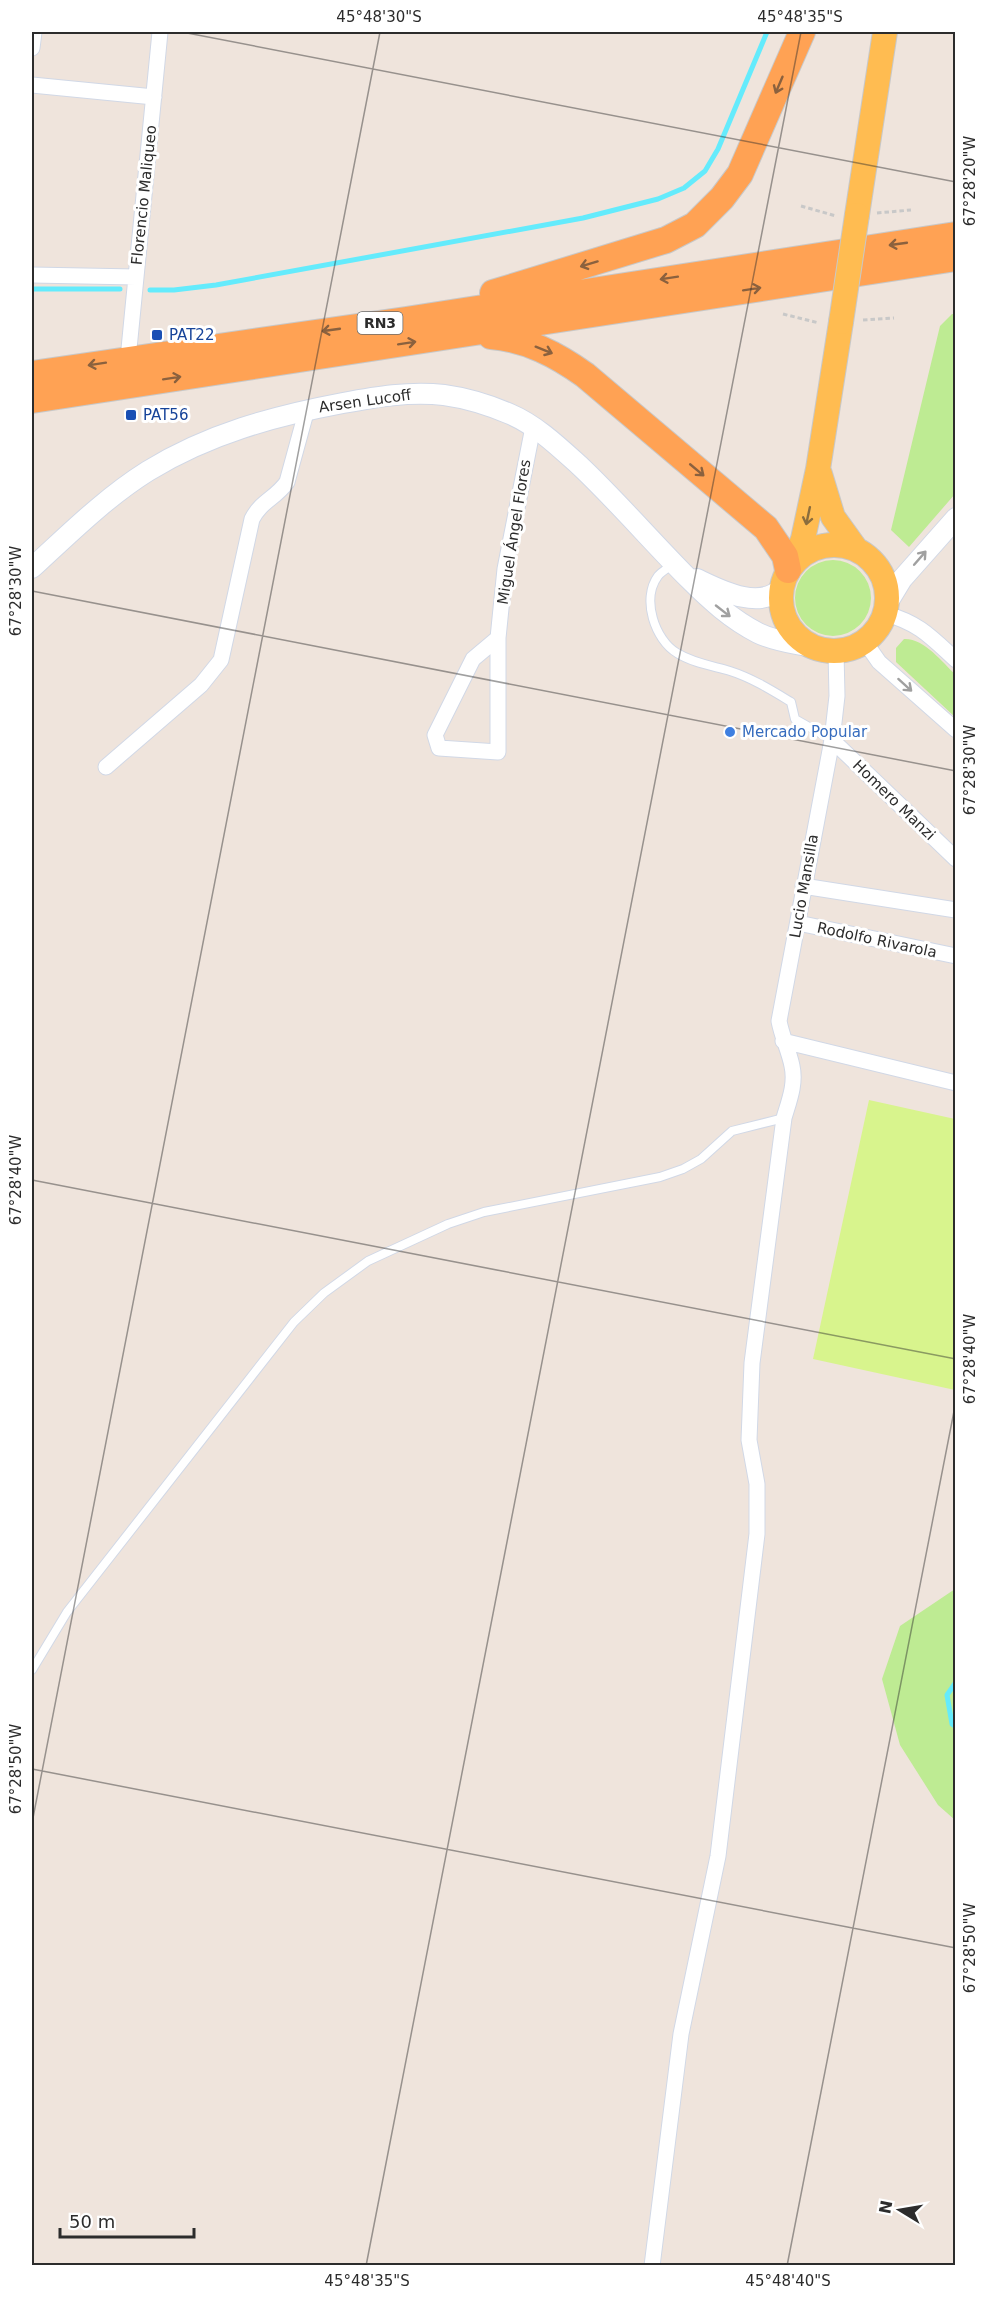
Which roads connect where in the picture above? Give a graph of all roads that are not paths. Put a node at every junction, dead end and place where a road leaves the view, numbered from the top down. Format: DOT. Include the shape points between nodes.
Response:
graph roads {
  1 [pos="34,32"];
  2 [pos="160,32"];
  3 [pos="802,32"];
  4 [pos="885,32"];
  5 [pos="32,48"];
  6 [pos="32,85"];
  7 [pos="154,97"];
  8 [pos="956,235"];
  9 [pos="956,258"];
  10 [pos="32,275"];
  11 [pos="136,277"];
  12 [pos="406,320"];
  13 [pos="446,337"];
  14 [pos="128,359"];
  15 [pos="32,374"];
  16 [pos="32,400"];
  17 [pos="307,409"];
  18 [pos="533,428"];
  19 [pos="818,469"];
  20 [pos="956,518"];
  21 [pos="856,549"];
  22 [pos="677,567"];
  23 [pos="32,568"];
  24 [pos="788,573"];
  25 [pos="887,608"];
  26 [pos="498,638"];
  27 [pos="865,642"];
  28 [pos="811,647"];
  29 [pos="836,652"];
  30 [pos="956,660"];
  31 [pos="956,730"];
  32 [pos="832,741"];
  33 [pos="106,767"];
  34 [pos="956,859"];
  35 [pos="803,886"];
  36 [pos="956,910"];
  37 [pos="798,923"];
  38 [pos="956,957"];
  39 [pos="783,1041"];
  40 [pos="956,1083"];
  41 [pos="784,1118"];
  42 [pos="32,1670"];
  43 [pos="652,2265"];
  1 -- 5 [label="street"];
  2 -- 7 [label="street, Florencio Maliqueo"];
  3 -- 12 [label="highway, one-way" via="740,174 695,225 666,240"];
  4 -- 19 [label="main road, bridge"];
  6 -- 7 [label="street"];
  7 -- 11 [label="street, Florencio Maliqueo"];
  8 -- 12 [label="highway, RN3, one-way"];
  13 -- 9 [label="highway, RN3, one-way"];
  10 -- 11 [label="street"];
  11 -- 14 [label="street, Florencio Maliqueo"];
  12 -- 14 [label="highway, RN3, one-way"];
  16 -- 13 [label="highway, RN3, one-way"];
  13 -- 24 [label="highway, one-way" via="508,338 564,360 766,528 785,556"];
  14 -- 15 [label="highway, RN3, one-way"];
  17 -- 18 [label="street, Arsen Lucoff" via="402,394 444,395 494,408"];
  17 -- 23 [label="street, Arsen Lucoff" via="241,427 174,456 93,512"];
  17 -- 33 [label="street" via="287,482 259,507 252,519 221,660 201,685"];
  18 -- 22 [label="street, Arsen Lucoff" via="581,467"];
  18 -- 26 [label="street, Miguel Ángel Flores" via="505,569"];
  19 -- 21 [label="main road" via="833,517"];
  19 -- 24 [label="main road, one-way" via="803,539"];
  25 -- 20 [label="street, one-way" via="902,579"];
  21 -- 24 [label="main road" via="823,546 807,552"];
  21 -- 25 [label="main road" via="880,570 886,585"];
  22 -- 24 [label="street, Arsen Lucoff" via="743,597 778,591"];
  22 -- 28 [label="street, Arsen Lucoff, one-way" via="735,620 759,634"];
  22 -- 32 [label="lane" via="658,576 653,590 651,606 662,640 677,653 766,686 791,702 795,719"];
  24 -- 28 [label="main road" via="781,605 786,622"];
  25 -- 27 [label="main road" via="881,625"];
  25 -- 30 [label="street" via="908,620"];
  26 -- 26 [label="street, Miguel Ángel Flores" via="473,659 435,735 439,748 498,752"];
  27 -- 29 [label="main road"];
  27 -- 31 [label="street, one-way" via="876,658"];
  28 -- 29 [label="main road"];
  29 -- 32 [label="street, Lucio Mansilla"];
  32 -- 34 [label="street, Homero Manzi"];
  32 -- 35 [label="street, Lucio Mansilla"];
  35 -- 36 [label="street"];
  35 -- 37 [label="street, Lucio Mansilla"];
  37 -- 38 [label="street, Rodolfo Rivarola"];
  37 -- 39 [label="street, Lucio Mansilla" via="779,1021"];
  39 -- 40 [label="street"];
  39 -- 41 [label="street, Lucio Mansilla" via="793,1084"];
  41 -- 42 [label="lane" via="732,1131 701,1159 660,1177 484,1212 448,1224 368,1261 324,1293 294,1322 68,1612"];
  41 -- 43 [label="street, Lucio Mansilla" via="752,1363 749,1440 757,1484 752,1570 718,1856 681,2034"];
}
